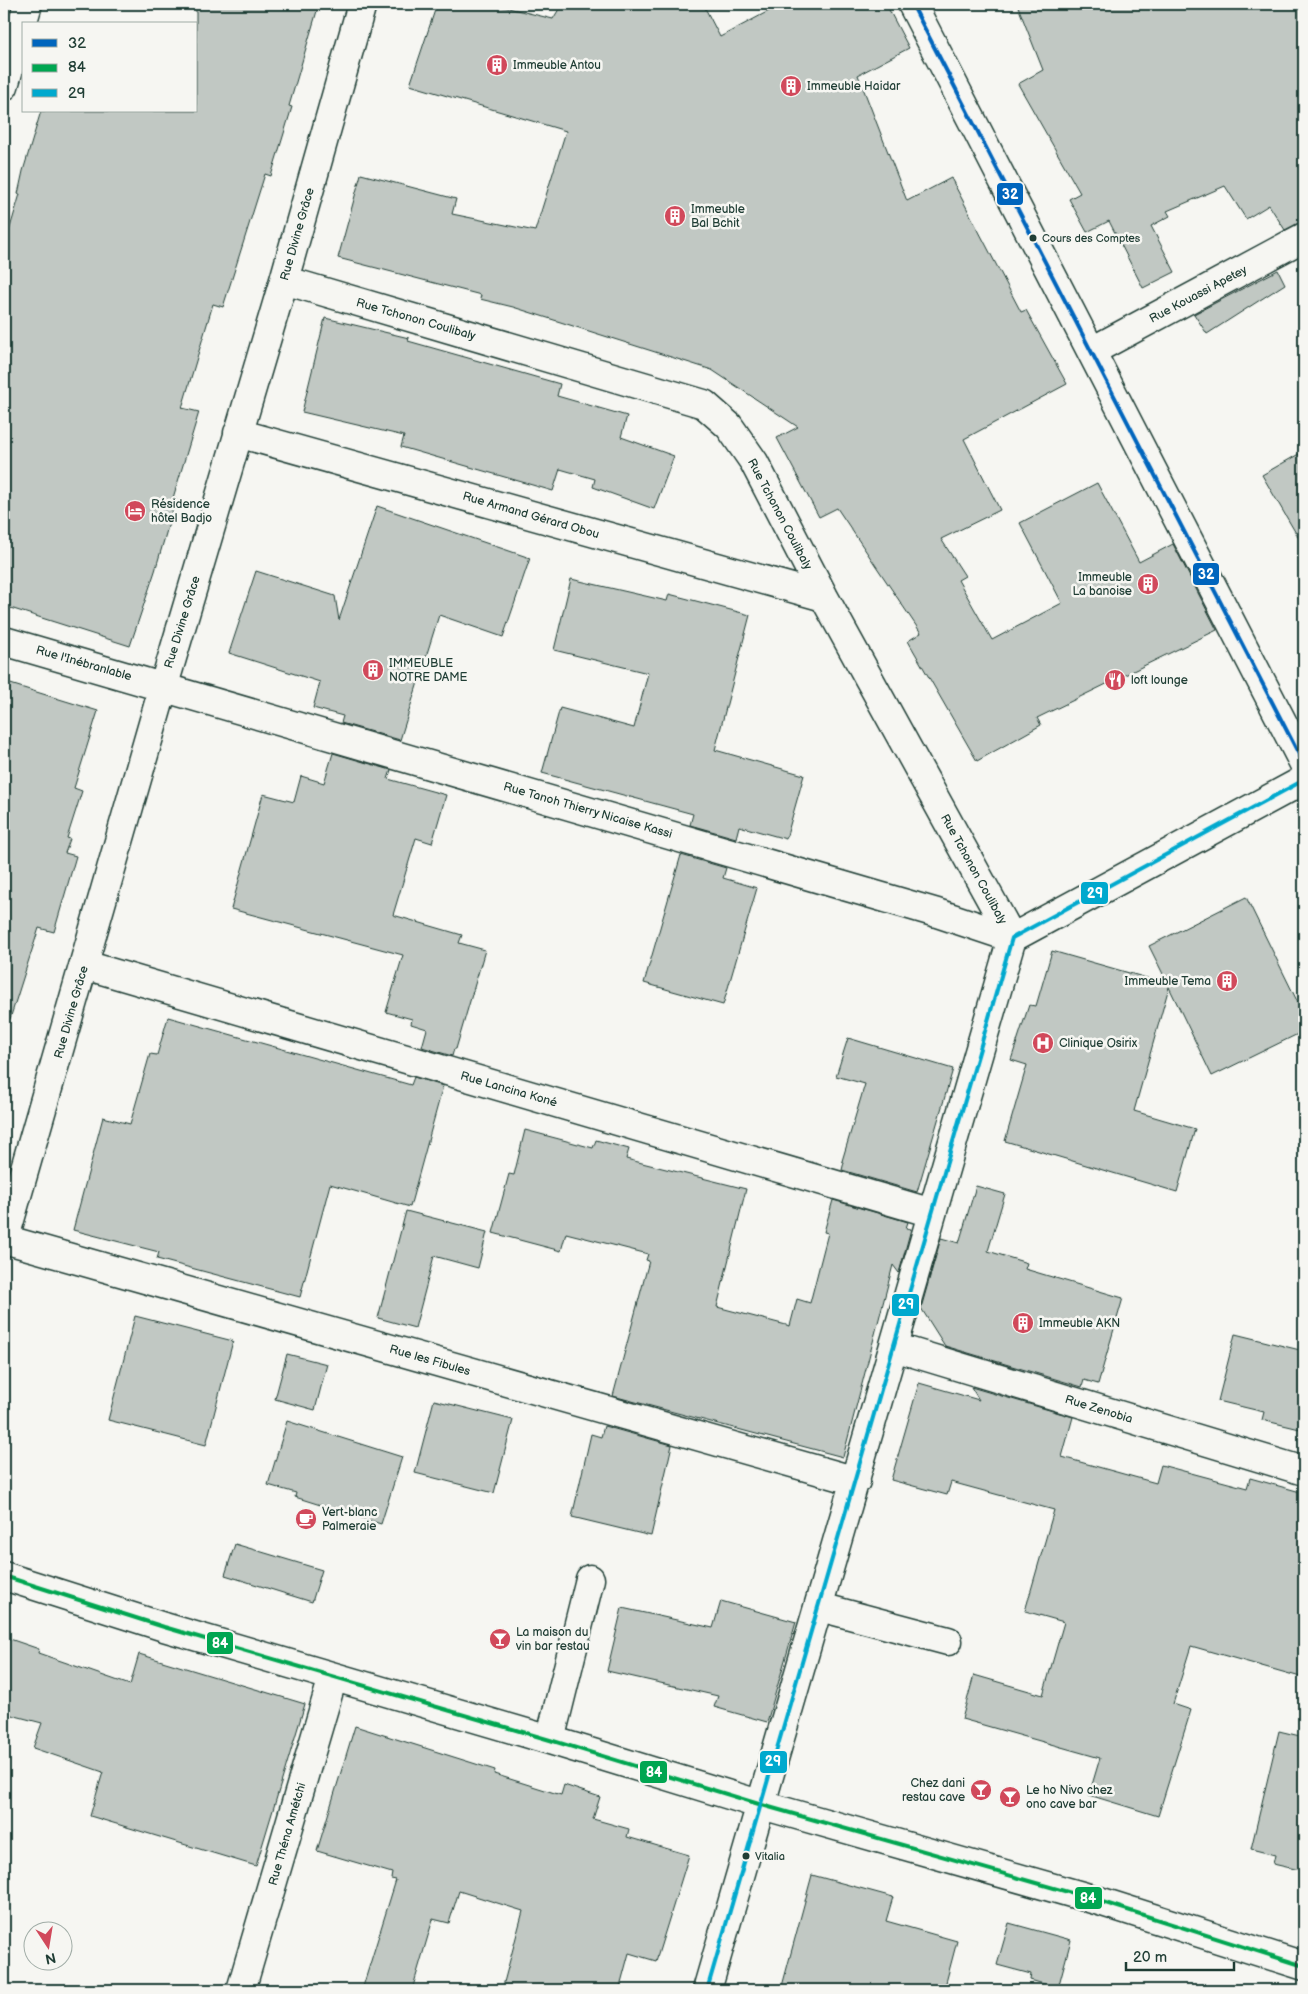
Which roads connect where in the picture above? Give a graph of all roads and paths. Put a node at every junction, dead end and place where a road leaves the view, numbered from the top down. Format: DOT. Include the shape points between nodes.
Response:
graph roads {
  1 [pos="28,4"];
  2 [pos="362,4"];
  3 [pos="912,4"];
  4 [pos="8,54"];
  5 [pos="4,86"];
  6 [pos="1304,237"];
  7 [pos="284,280"];
  8 [pos="1092,351"];
  9 [pos="238,433"];
  10 [pos="824,596"];
  11 [pos="4,640"];
  12 [pos="164,685"];
  13 [pos="1304,764"];
  14 [pos="1304,780"];
  15 [pos="1012,938"];
  16 [pos="85,965"];
  17 [pos="932,1214"];
  18 [pos="4,1240"];
  19 [pos="894,1347"];
  20 [pos="1304,1471"];
  21 [pos="856,1481"];
  22 [pos="4,1576"];
  23 [pos="590,1579"];
  24 [pos="820,1607"];
  25 [pos="948,1640"];
  26 [pos="332,1677"];
  27 [pos="550,1740"];
  28 [pos="762,1805"];
  29 [pos="1304,1966"];
  30 [pos="241,1990"];
  31 [pos="707,1990"];
  1 -- 4 [label="street"];
  2 -- 7 [label="street, Rue Divine Grâce"];
  3 -- 8 [label="street"];
  4 -- 5 [label="street"];
  6 -- 8 [label="street, Rue Kouassi Apetey"];
  7 -- 9 [label="street, Rue Divine Grâce"];
  7 -- 10 [label="street, Rue Tchonon Coulibaly" via="704,404 729,426 754,462"];
  8 -- 13 [label="street"];
  9 -- 10 [label="street, Rue Armand Gérard Obou"];
  9 -- 12 [label="street, Rue Divine Grâce"];
  10 -- 15 [label="street, Rue Tchonon Coulibaly"];
  11 -- 12 [label="street, Rue l'Inébranlable"];
  12 -- 15 [label="street, Rue Tanoh Thierry Nicaise Kassi" via="937,913"];
  12 -- 16 [label="street, Rue Divine Grâce"];
  14 -- 15 [label="street"];
  15 -- 17 [label="street"];
  16 -- 17 [label="street, Rue Lancina Koné"];
  16 -- 18 [label="street, Rue Divine Grâce"];
  17 -- 19 [label="street"];
  18 -- 21 [label="street, Rue les Fibules"];
  19 -- 20 [label="street, Rue Zenobia"];
  19 -- 21 [label="street"];
  21 -- 24 [label="street"];
  22 -- 26 [label="street"];
  23 -- 27 [label="street"];
  24 -- 25 [label="street"];
  24 -- 28 [label="street"];
  26 -- 27 [label="street"];
  26 -- 30 [label="street, Rue Théna Amétchi"];
  27 -- 28 [label="street"];
  28 -- 29 [label="street" via="1096,1900"];
  28 -- 31 [label="street"];
}
